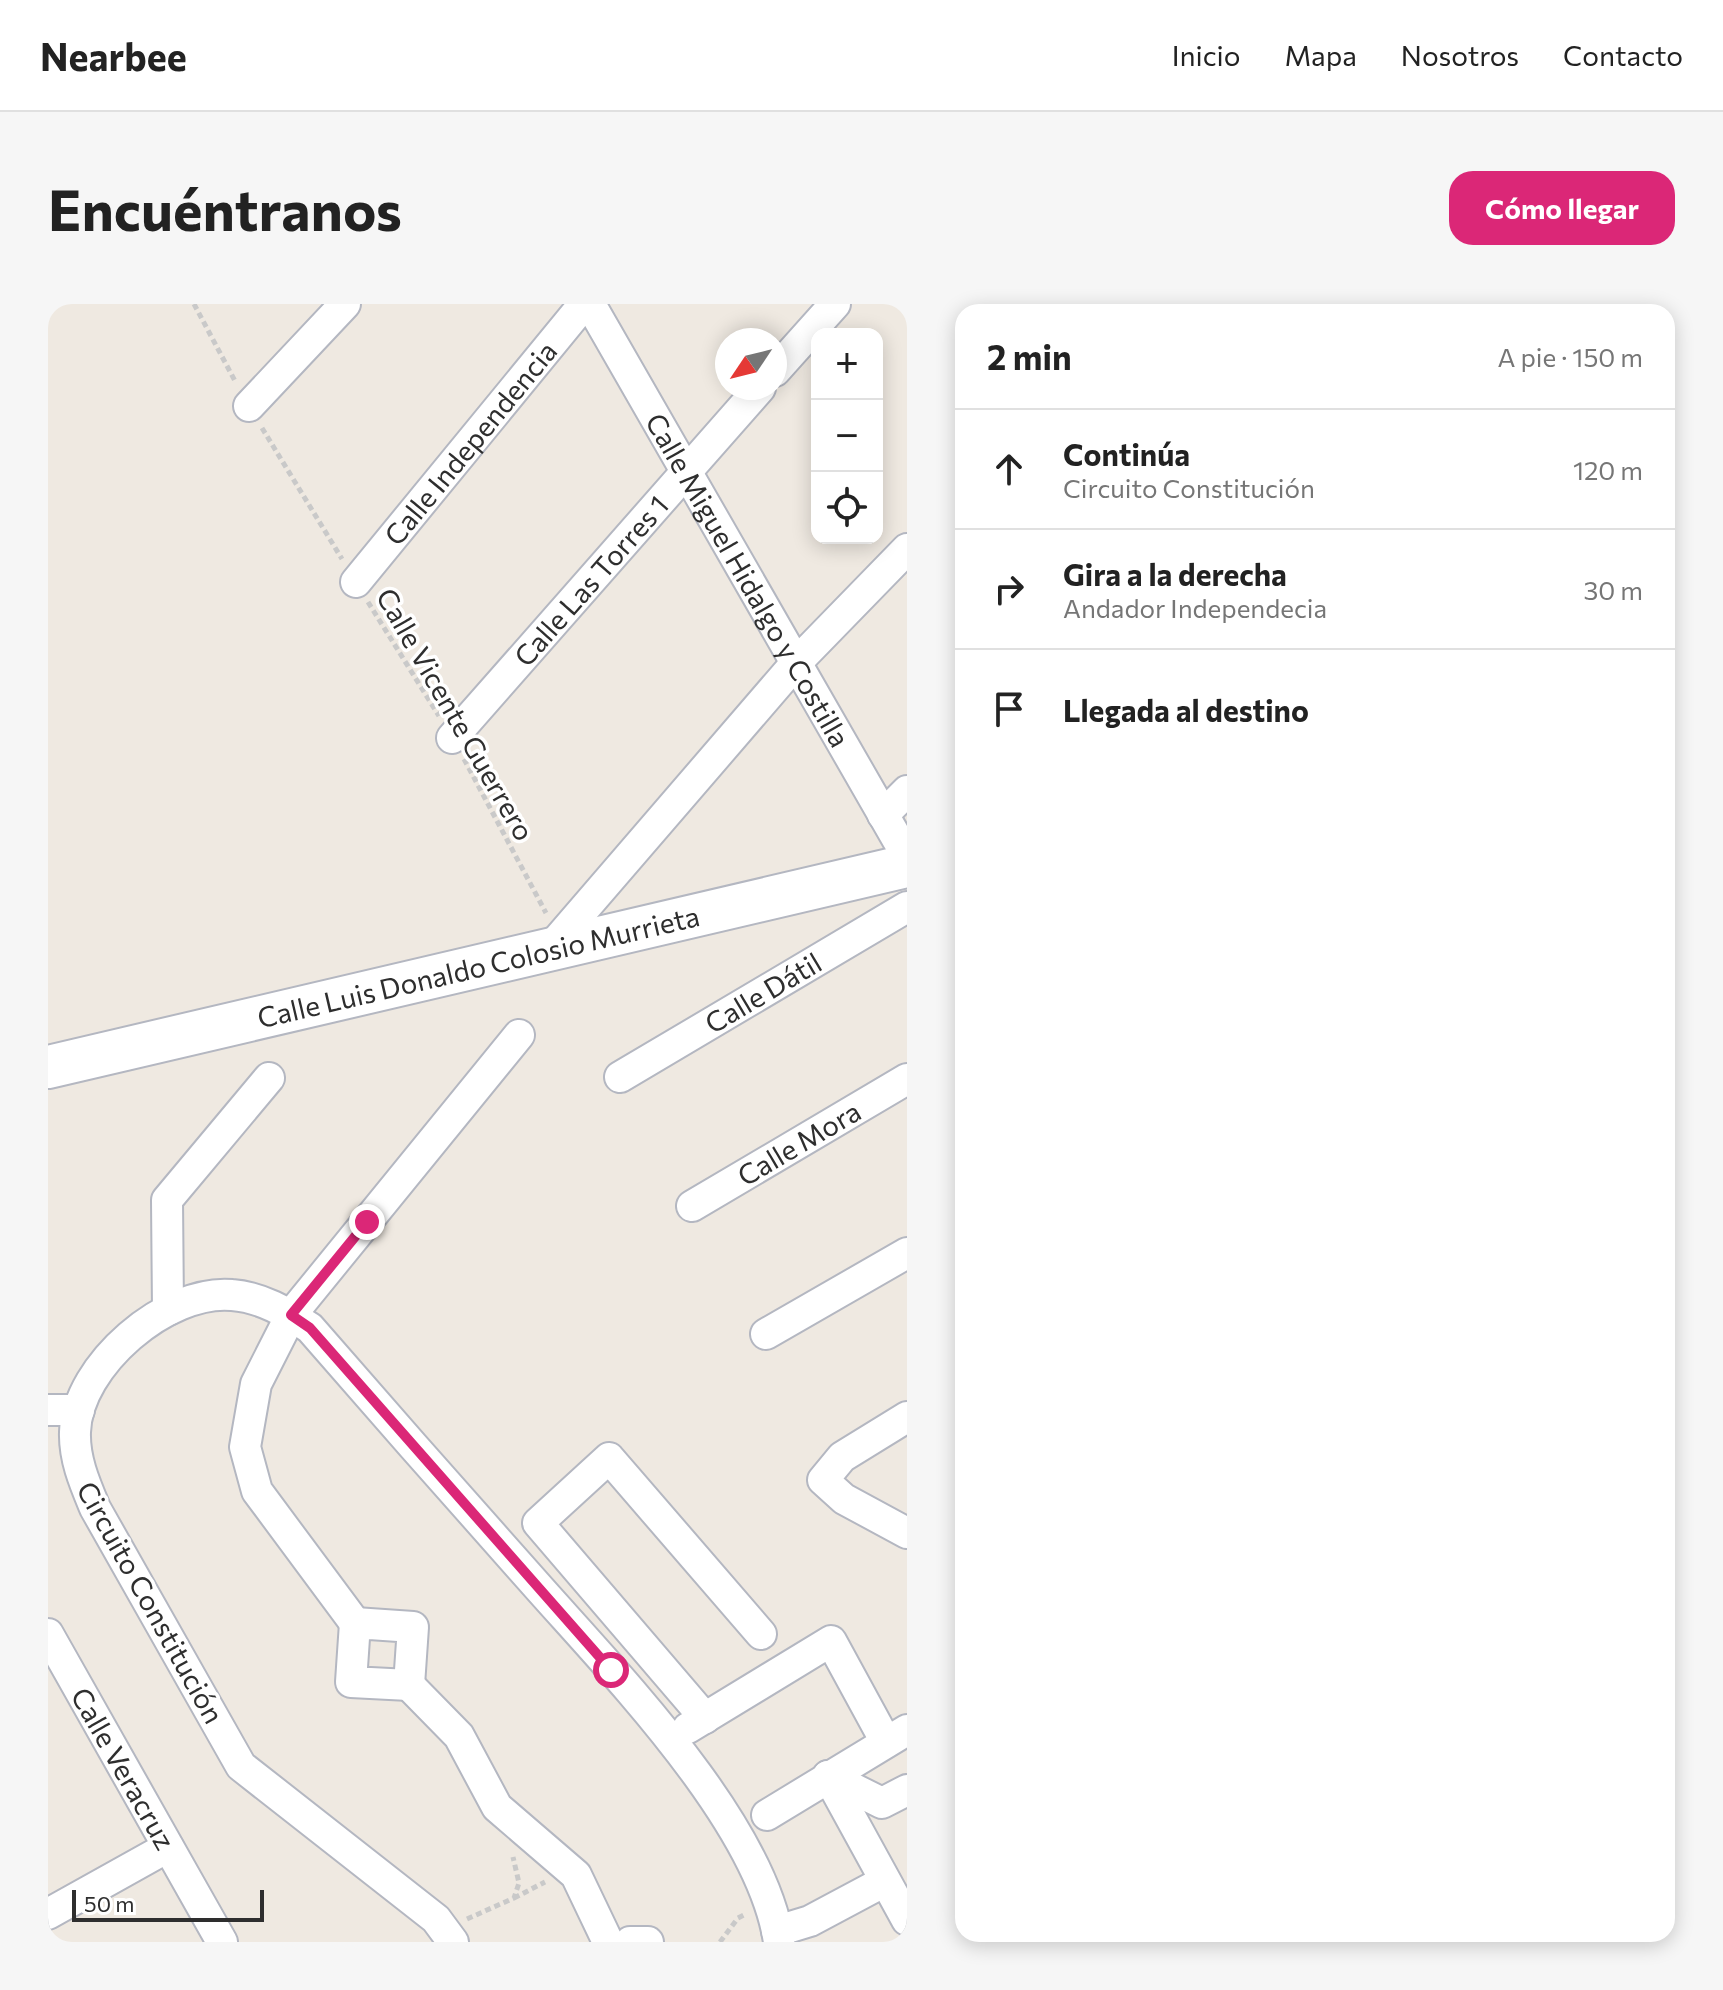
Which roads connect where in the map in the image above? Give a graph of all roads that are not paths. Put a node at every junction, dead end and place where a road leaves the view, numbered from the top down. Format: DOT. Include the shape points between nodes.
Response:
graph roads {
  1 [pos="345,304"];
  2 [pos="587,304"];
  3 [pos="835,304"];
  4 [pos="787,358"];
  5 [pos="749,400"];
  6 [pos="249,406"];
  7 [pos="688,468"];
  8 [pos="907,549"];
  9 [pos="356,582"];
  10 [pos="796,663"];
  11 [pos="452,738"];
  12 [pos="907,791"];
  13 [pos="883,815"];
  14 [pos="907,856"];
  15 [pos="907,866"];
  16 [pos="907,907"];
  17 [pos="553,945"];
  18 [pos="519,1035"];
  19 [pos="48,1067"];
  20 [pos="620,1077"];
  21 [pos="269,1078"];
  22 [pos="907,1079"];
  23 [pos="692,1206"];
  24 [pos="907,1253"];
  25 [pos="168,1310"];
  26 [pos="291,1315"];
  27 [pos="766,1334"];
  28 [pos="48,1410"];
  29 [pos="79,1410"];
  30 [pos="903,1428"];
  31 [pos="906,1534"];
  32 [pos="355,1623"];
  33 [pos="48,1634"];
  34 [pos="792,1665"];
  35 [pos="60,1684"];
  36 [pos="409,1685"];
  37 [pos="705,1718"];
  38 [pos="896,1736"];
  39 [pos="671,1739"];
  40 [pos="828,1776"];
  41 [pos="907,1790"];
  42 [pos="767,1815"];
  43 [pos="168,1847"];
  44 [pos="885,1881"];
  45 [pos="48,1914"];
  46 [pos="907,1920"];
  47 [pos="812,1932"];
  48 [pos="778,1936"];
  49 [pos="450,1938"];
  50 [pos="222,1942"];
  51 [pos="608,1942"];
  52 [pos="630,1942"];
  53 [pos="648,1942"];
  1 -- 6 [label="street"];
  2 -- 7 [label="street, Calle Miguel Hidalgo y Costilla"];
  2 -- 9 [label="street, Calle Independencia"];
  3 -- 4 [label="street"];
  5 -- 7 [label="street, Calle Las Torres 1"];
  7 -- 10 [label="street, Calle Miguel Hidalgo y Costilla"];
  7 -- 11 [label="street, Calle Las Torres 1"];
  8 -- 10 [label="street"];
  10 -- 13 [label="street, Calle Miguel Hidalgo y Costilla"];
  10 -- 17 [label="street"];
  12 -- 13 [label="street"];
  13 -- 14 [label="street, Calle Miguel Hidalgo y Costilla"];
  15 -- 17 [label="street, Calle Luis Donaldo Colosio Murrieta"];
  16 -- 20 [label="street, Calle Dátil"];
  17 -- 19 [label="street, Calle Luis Donaldo Colosio Murrieta"];
  18 -- 26 [label="street"];
  21 -- 25 [label="street" via="167,1200"];
  22 -- 23 [label="street, Calle Mora"];
  24 -- 27 [label="street"];
  25 -- 26 [label="street, Circuito Constitución" via="230,1295"];
  25 -- 29 [label="street, Circuito Constitución" via="105,1361"];
  26 -- 32 [label="street" via="256,1384 245,1447 249,1470 257,1491"];
  26 -- 39 [label="street, Circuito Constitución" via="310,1328"];
  28 -- 29 [label="street"];
  29 -- 49 [label="street, Circuito Constitución" via="74,1432 79,1468 95,1508 241,1766 436,1919"];
  30 -- 31 [label="street" via="842,1457 823,1480 844,1499"];
  32 -- 36 [label="street" via="413,1627"];
  32 -- 36 [label="street" via="351,1682"];
  33 -- 35 [label="street, Calle Veracruz"];
  34 -- 37 [label="street"];
  34 -- 37 [label="street" via="609,1458 538,1523"];
  34 -- 38 [label="street" via="831,1641"];
  35 -- 43 [label="street, Calle Veracruz"];
  36 -- 51 [label="street" via="459,1736 497,1807 576,1875"];
  37 -- 39 [label="street"];
  38 -- 40 [label="street"];
  39 -- 48 [label="street, Circuito Constitución" via="742,1844"];
  40 -- 41 [label="street" via="882,1803"];
  40 -- 42 [label="street"];
  40 -- 44 [label="street"];
  43 -- 45 [label="street"];
  43 -- 50 [label="street, Calle Veracruz"];
  44 -- 46 [label="street"];
  44 -- 47 [label="street"];
  47 -- 48 [label="street"];
  52 -- 53 [label="street"];
}
